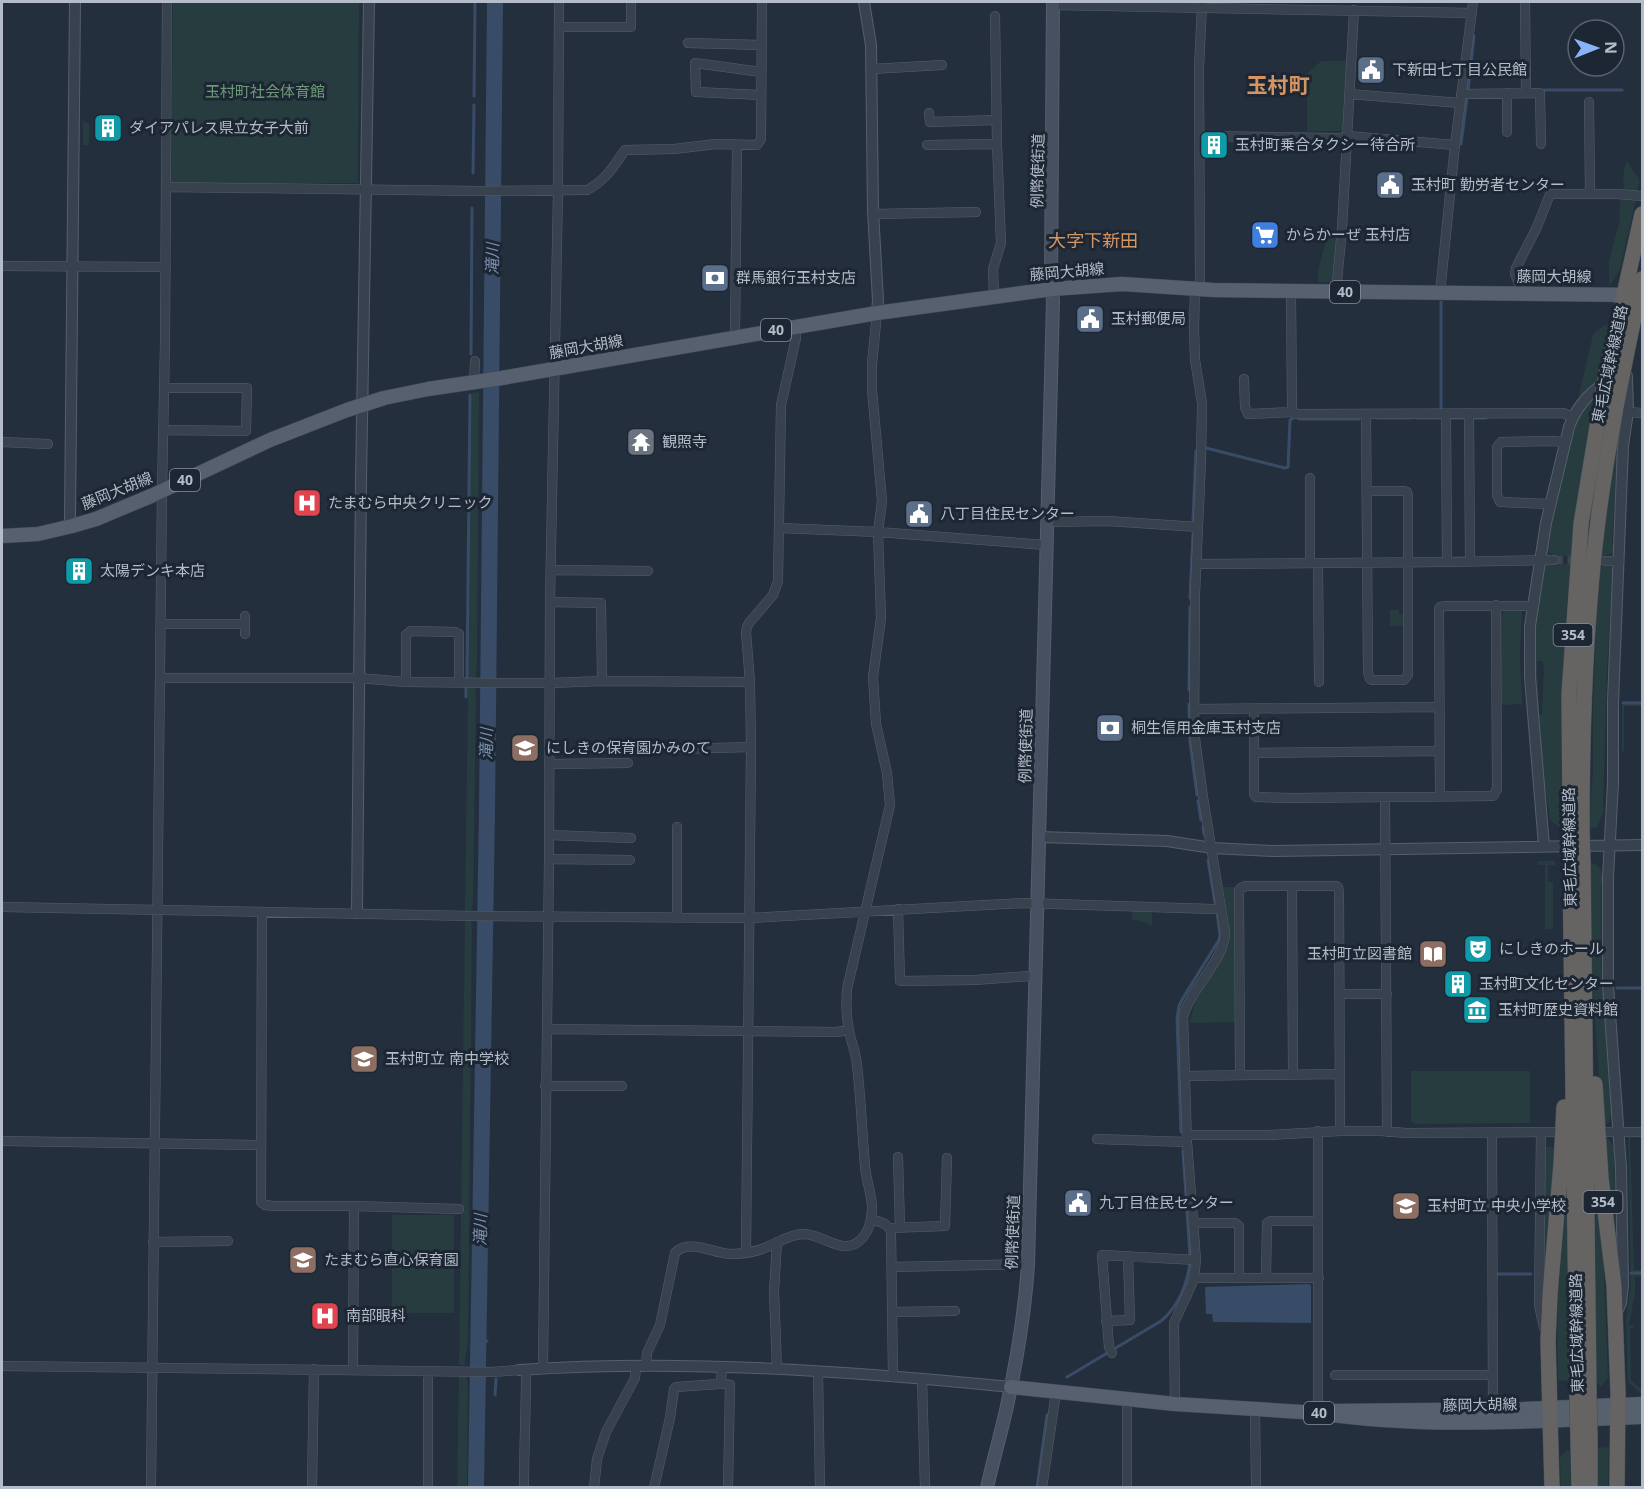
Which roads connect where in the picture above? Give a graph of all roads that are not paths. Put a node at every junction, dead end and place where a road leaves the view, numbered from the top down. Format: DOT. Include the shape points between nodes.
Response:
graph roads {
  1 [pos="75,2"];
  2 [pos="167,2"];
  3 [pos="369,2"];
  4 [pos="559,2"];
  5 [pos="631,2"];
  6 [pos="762,2"];
  7 [pos="864,2"];
  8 [pos="1473,2"];
  9 [pos="1525,2"];
  10 [pos="1053,3"];
  11 [pos="1203,5"];
  12 [pos="1306,5"];
  13 [pos="1373,6"];
  14 [pos="1354,10"];
  15 [pos="1472,13"];
  16 [pos="995,16"];
  17 [pos="559,27"];
  18 [pos="688,43"];
  19 [pos="761,45"];
  20 [pos="942,65"];
  21 [pos="872,69"];
  22 [pos="761,72"];
  23 [pos="1507,93"];
  24 [pos="1526,93"];
  25 [pos="1349,94"];
  26 [pos="761,95"];
  27 [pos="1460,99"];
  28 [pos="1589,102"];
  29 [pos="929,113"];
  30 [pos="996,120"];
  31 [pos="1507,132"];
  32 [pos="1199,136"];
  33 [pos="1347,136"];
  34 [pos="997,144"];
  35 [pos="1540,144"];
  36 [pos="927,145"];
  37 [pos="1455,145"];
  38 [pos="737,146"];
  39 [pos="167,187"];
  40 [pos="366,189"];
  41 [pos="558,191"];
  42 [pos="1590,194"];
  43 [pos="1642,196"];
  44 [pos="976,212"];
  45 [pos="873,214"];
  46 [pos="1642,214"];
  47 [pos="2,266"];
  48 [pos="72,267"];
  49 [pos="166,267"];
  50 [pos="1642,279"];
  51 [pos="1052,289"];
  52 [pos="1198,289"];
  53 [pos="1291,292"];
  54 [pos="1336,292"];
  55 [pos="1440,293"];
  56 [pos="1523,294"];
  57 [pos="1635,295"];
  58 [pos="994,297"];
  59 [pos="877,313"];
  60 [pos="795,327"];
  61 [pos="735,338"];
  62 [pos="475,361"];
  63 [pos="1624,362"];
  64 [pos="555,369"];
  65 [pos="1244,379"];
  66 [pos="477,382"];
  67 [pos="1604,384"];
  68 [pos="165,388"];
  69 [pos="363,405"];
  70 [pos="1293,412"];
  71 [pos="1628,412"];
  72 [pos="1469,413"];
  73 [pos="1642,413"];
  74 [pos="1366,414"];
  75 [pos="1446,414"];
  76 [pos="1573,417"];
  77 [pos="164,430"];
  78 [pos="2,442"];
  79 [pos="1565,443"];
  80 [pos="48,444"];
  81 [pos="1310,478"];
  82 [pos="162,490"];
  83 [pos="1367,491"];
  84 [pos="1551,504"];
  85 [pos="1047,522"];
  86 [pos="72,526"];
  87 [pos="1198,527"];
  88 [pos="779,528"];
  89 [pos="878,532"];
  90 [pos="2,536"];
  91 [pos="1046,545"];
  92 [pos="1554,560"];
  93 [pos="1540,561"];
  94 [pos="1605,561"];
  95 [pos="1619,561"];
  96 [pos="1314,562"];
  97 [pos="1408,562"];
  98 [pos="1447,562"];
  99 [pos="1470,562"];
  100 [pos="1367,563"];
  101 [pos="1196,564"];
  102 [pos="551,570"];
  103 [pos="648,571"];
  104 [pos="550,602"];
  105 [pos="1496,605"];
  106 [pos="1533,606"];
  107 [pos="161,624"];
  108 [pos="245,634"];
  109 [pos="160,678"];
  110 [pos="359,678"];
  111 [pos="602,681"];
  112 [pos="406,682"];
  113 [pos="459,682"];
  114 [pos="750,682"];
  115 [pos="1319,682"];
  116 [pos="551,684"];
  117 [pos="1439,706"];
  118 [pos="1195,709"];
  119 [pos="1254,709"];
  120 [pos="751,747"];
  121 [pos="677,749"];
  122 [pos="1440,751"];
  123 [pos="1254,753"];
  124 [pos="628,763"];
  125 [pos="549,764"];
  126 [pos="1440,796"];
  127 [pos="1385,797"];
  128 [pos="676,826"];
  129 [pos="1576,828"];
  130 [pos="549,836"];
  131 [pos="1039,837"];
  132 [pos="631,838"];
  133 [pos="1610,845"];
  134 [pos="1642,845"];
  135 [pos="1544,846"];
  136 [pos="1212,848"];
  137 [pos="1386,850"];
  138 [pos="549,859"];
  139 [pos="630,860"];
  140 [pos="1292,886"];
  141 [pos="1037,903"];
  142 [pos="2,908"];
  143 [pos="1221,908"];
  144 [pos="898,909"];
  145 [pos="866,910"];
  146 [pos="158,911"];
  147 [pos="262,912"];
  148 [pos="357,913"];
  149 [pos="548,917"];
  150 [pos="677,917"];
  151 [pos="750,918"];
  152 [pos="1035,977"];
  153 [pos="1340,994"];
  154 [pos="1387,994"];
  155 [pos="1578,998"];
  156 [pos="547,1029"];
  157 [pos="748,1030"];
  158 [pos="849,1030"];
  159 [pos="1340,1074"];
  160 [pos="1240,1075"];
  161 [pos="1293,1075"];
  162 [pos="1184,1076"];
  163 [pos="546,1086"];
  164 [pos="622,1086"];
  165 [pos="1318,1131"];
  166 [pos="1340,1131"];
  167 [pos="1386,1132"];
  168 [pos="1541,1132"];
  169 [pos="1559,1132"];
  170 [pos="1604,1132"];
  171 [pos="1619,1132"];
  172 [pos="1642,1132"];
  173 [pos="1492,1133"];
  174 [pos="1187,1138"];
  175 [pos="1097,1139"];
  176 [pos="2,1141"];
  177 [pos="155,1144"];
  178 [pos="261,1145"];
  179 [pos="898,1157"];
  180 [pos="947,1158"];
  181 [pos="354,1206"];
  182 [pos="459,1209"];
  183 [pos="871,1219"];
  184 [pos="1318,1221"];
  185 [pos="1193,1223"];
  186 [pos="895,1228"];
  187 [pos="228,1241"];
  188 [pos="153,1242"];
  189 [pos="777,1242"];
  190 [pos="746,1253"];
  191 [pos="1128,1256"];
  192 [pos="1196,1260"];
  193 [pos="1028,1264"];
  194 [pos="892,1267"];
  195 [pos="1239,1277"];
  196 [pos="1266,1277"];
  197 [pos="1194,1278"];
  198 [pos="1319,1278"];
  199 [pos="955,1311"];
  200 [pos="893,1312"];
  201 [pos="1614,1318"];
  202 [pos="1106,1321"];
  203 [pos="1548,1341"];
  204 [pos="1110,1350"];
  205 [pos="2,1366"];
  206 [pos="152,1367"];
  207 [pos="641,1367"];
  208 [pos="543,1368"];
  209 [pos="722,1368"];
  210 [pos="315,1369"];
  211 [pos="353,1369"];
  212 [pos="777,1369"];
  213 [pos="522,1370"];
  214 [pos="428,1371"];
  215 [pos="818,1371"];
  216 [pos="1335,1375"];
  217 [pos="1493,1375"];
  218 [pos="893,1377"];
  219 [pos="922,1379"];
  220 [pos="720,1383"];
  221 [pos="1011,1387"];
  222 [pos="1056,1392"];
  223 [pos="1127,1399"];
  224 [pos="1175,1404"];
  225 [pos="1642,1406"];
  226 [pos="1255,1409"];
  227 [pos="1551,1410"];
  228 [pos="1318,1413"];
  229 [pos="1616,1416"];
  230 [pos="1494,1417"];
  231 [pos="1642,1417"];
  232 [pos="1584,1438"];
  233 [pos="151,1488"];
  234 [pos="312,1488"];
  235 [pos="428,1488"];
  236 [pos="524,1488"];
  237 [pos="594,1488"];
  238 [pos="654,1488"];
  239 [pos="728,1488"];
  240 [pos="820,1488"];
  241 [pos="925,1488"];
  242 [pos="987,1488"];
  243 [pos="1042,1488"];
  244 [pos="1127,1488"];
  245 [pos="1256,1488"];
  246 [pos="1552,1488"];
  247 [pos="1579,1488"];
  248 [pos="1590,1488"];
  249 [pos="1617,1488"];
  1 -- 48 [label="street"];
  2 -- 39 [label="street"];
  3 -- 40 [label="street"];
  4 -- 17 [label="street"];
  5 -- 17 [label="street" via="631,27"];
  6 -- 19 [label="street"];
  7 -- 21 [label="street"];
  8 -- 15 [label="street"];
  9 -- 24 [label="street"];
  10 -- 11 [label="street"];
  10 -- 51 [label="main road, 例幣使街道"];
  11 -- 12 [label="street"];
  11 -- 32 [label="street"];
  12 -- 14 [label="street"];
  13 -- 14 [label="street"];
  13 -- 15 [label="street"];
  14 -- 25 [label="street"];
  15 -- 27 [label="street"];
  16 -- 30 [label="street"];
  17 -- 41 [label="street"];
  18 -- 19 [label="street"];
  19 -- 22 [label="street"];
  20 -- 21 [label="street"];
  21 -- 45 [label="street"];
  22 -- 26 [label="street"];
  22 -- 26 [label="street" via="695,63 696,92"];
  23 -- 24 [label="street"];
  23 -- 27 [label="street"];
  23 -- 31 [label="street"];
  24 -- 35 [label="street" via="1540,93"];
  25 -- 27 [label="street"];
  25 -- 33 [label="street"];
  26 -- 38 [label="street" via="761,139 754,146"];
  27 -- 37 [label="street"];
  28 -- 42 [label="street"];
  29 -- 30 [label="street" via="930,122"];
  30 -- 34 [label="street"];
  32 -- 33 [label="street"];
  32 -- 52 [label="street"];
  33 -- 37 [label="street"];
  33 -- 54 [label="street"];
  34 -- 36 [label="street"];
  34 -- 58 [label="street" via="1001,243 993,269"];
  37 -- 55 [label="street"];
  38 -- 41 [label="street" via="625,150 598,185 587,190"];
  38 -- 61 [label="street"];
  39 -- 40 [label="street"];
  39 -- 49 [label="street"];
  40 -- 41 [label="street"];
  40 -- 69 [label="street"];
  41 -- 64 [label="street"];
  42 -- 43 [label="street"];
  42 -- 56 [label="street" via="1550,195 1516,268"];
  44 -- 45 [label="street"];
  45 -- 59 [label="street"];
  46 -- 57 [label="highway, 東毛広域幹線道路 / 354"];
  47 -- 48 [label="street"];
  48 -- 49 [label="street"];
  48 -- 86 [label="street"];
  49 -- 68 [label="street"];
  50 -- 57 [label="highway, 東毛広域幹線道路 / 354"];
  51 -- 52 [label="main road, 藤岡大胡線 / 40" via="1122,284"];
  51 -- 58 [label="main road, 藤岡大胡線 / 40"];
  51 -- 85 [label="main road, 例幣使街道"];
  52 -- 53 [label="main road, 藤岡大胡線 / 40"];
  52 -- 87 [label="street" via="1194,322 1202,403"];
  53 -- 54 [label="main road, 藤岡大胡線 / 40"];
  53 -- 70 [label="street"];
  54 -- 55 [label="main road, 藤岡大胡線 / 40"];
  55 -- 56 [label="main road, 藤岡大胡線 / 40"];
  56 -- 57 [label="main road, 藤岡大胡線 / 40"];
  57 -- 63 [label="highway, 東毛広域幹線道路 / 354"];
  57 -- 67 [label="highway, 東毛広域幹線道路 / 354"];
  58 -- 59 [label="main road, 藤岡大胡線 / 40"];
  59 -- 60 [label="main road, 藤岡大胡線 / 40"];
  59 -- 89 [label="street" via="872,390 882,501"];
  60 -- 61 [label="main road, 藤岡大胡線 / 40"];
  60 -- 88 [label="street" via="781,405"];
  61 -- 64 [label="main road, 藤岡大胡線 / 40"];
  62 -- 66 [label="street"];
  63 -- 71 [label="street"];
  63 -- 129 [label="highway, 東毛広域幹線道路 / 354" via="1604,476 1590,599"];
  64 -- 66 [label="main road, 藤岡大胡線 / 40"];
  64 -- 102 [label="street"];
  65 -- 70 [label="street" via="1248,414"];
  66 -- 69 [label="main road, 藤岡大胡線 / 40" via="410,392"];
  67 -- 76 [label="street"];
  67 -- 129 [label="highway, 東毛広域幹線道路 / 354" via="1581,524 1569,694"];
  68 -- 77 [label="street"];
  68 -- 77 [label="street" via="247,388 246,430"];
  69 -- 82 [label="main road, 藤岡大胡線 / 40" via="270,440"];
  69 -- 110 [label="street"];
  70 -- 74 [label="street"];
  71 -- 73 [label="street"];
  71 -- 95 [label="street"];
  72 -- 75 [label="street"];
  72 -- 76 [label="street" via="1563,413"];
  72 -- 99 [label="street"];
  74 -- 75 [label="street"];
  74 -- 83 [label="street"];
  75 -- 98 [label="street"];
  76 -- 79 [label="street"];
  77 -- 82 [label="street"];
  78 -- 80 [label="street"];
  79 -- 84 [label="street"];
  79 -- 84 [label="street" via="1501,442 1497,447 1498,499 1504,503"];
  81 -- 96 [label="street"];
  82 -- 86 [label="main road, 藤岡大胡線 / 40"];
  82 -- 107 [label="street"];
  83 -- 97 [label="street" via="1407,492"];
  83 -- 100 [label="street"];
  84 -- 93 [label="street"];
  85 -- 87 [label="street"];
  85 -- 91 [label="main road, 例幣使街道"];
  86 -- 90 [label="main road, 藤岡大胡線 / 40" via="38,534"];
  87 -- 101 [label="street"];
  88 -- 89 [label="street"];
  88 -- 114 [label="street" via="776,588 747,627"];
  89 -- 91 [label="street"];
  89 -- 145 [label="street" via="881,618 873,677 876,724 890,805"];
  91 -- 131 [label="main road, 例幣使街道"];
  92 -- 93 [label="street"];
  93 -- 99 [label="street"];
  93 -- 106 [label="street"];
  94 -- 95 [label="street"];
  95 -- 133 [label="street"];
  96 -- 100 [label="street"];
  96 -- 101 [label="street"];
  96 -- 115 [label="street"];
  97 -- 98 [label="street"];
  97 -- 100 [label="street"];
  97 -- 100 [label="street" via="1408,675 1404,680 1372,680 1368,676"];
  98 -- 99 [label="street"];
  101 -- 118 [label="street"];
  102 -- 103 [label="street"];
  102 -- 104 [label="street"];
  104 -- 111 [label="street" via="601,603"];
  104 -- 116 [label="street"];
  105 -- 106 [label="street"];
  105 -- 117 [label="street" via="1440,607"];
  105 -- 126 [label="street" via="1497,792 1491,796"];
  106 -- 135 [label="street" via="1530,677"];
  107 -- 108 [label="street" via="245,620"];
  107 -- 109 [label="street"];
  109 -- 110 [label="street"];
  109 -- 146 [label="street"];
  110 -- 112 [label="street"];
  110 -- 148 [label="street"];
  111 -- 114 [label="street"];
  111 -- 116 [label="street"];
  112 -- 113 [label="street"];
  112 -- 113 [label="street" via="406,635 411,631 459,633"];
  113 -- 116 [label="street"];
  114 -- 120 [label="street"];
  116 -- 125 [label="street"];
  117 -- 119 [label="street"];
  117 -- 122 [label="street"];
  118 -- 119 [label="street"];
  118 -- 136 [label="street" via="1197,758"];
  119 -- 123 [label="street"];
  120 -- 121 [label="street"];
  120 -- 151 [label="street"];
  122 -- 123 [label="street"];
  122 -- 126 [label="street"];
  123 -- 127 [label="street" via="1256,797"];
  124 -- 125 [label="street"];
  125 -- 130 [label="street"];
  126 -- 127 [label="street"];
  127 -- 137 [label="street"];
  128 -- 150 [label="street"];
  129 -- 155 [label="highway, 東毛広域幹線道路 / 354, bridge"];
  130 -- 132 [label="street"];
  130 -- 138 [label="street"];
  131 -- 136 [label="street" via="1157,841"];
  131 -- 141 [label="main road, 例幣使街道"];
  133 -- 134 [label="street"];
  133 -- 135 [label="street"];
  133 -- 171 [label="street" via="1608,985"];
  135 -- 137 [label="street"];
  136 -- 137 [label="street"];
  136 -- 143 [label="street"];
  137 -- 154 [label="street"];
  138 -- 139 [label="street"];
  138 -- 149 [label="street"];
  140 -- 153 [label="street" via="1333,885 1339,889"];
  140 -- 160 [label="street" via="1243,886 1239,890"];
  140 -- 161 [label="street"];
  141 -- 143 [label="street"];
  141 -- 144 [label="street"];
  141 -- 152 [label="main road, 例幣使街道"];
  142 -- 146 [label="street"];
  143 -- 162 [label="street" via="1224,944 1189,1000 1183,1017"];
  144 -- 145 [label="street"];
  144 -- 152 [label="street" via="900,981"];
  145 -- 151 [label="street"];
  145 -- 158 [label="street" via="847,989"];
  146 -- 147 [label="street"];
  146 -- 177 [label="street"];
  147 -- 148 [label="street"];
  147 -- 178 [label="street"];
  148 -- 149 [label="street"];
  149 -- 150 [label="street"];
  149 -- 156 [label="street"];
  150 -- 151 [label="street"];
  151 -- 157 [label="street"];
  152 -- 193 [label="main road, 例幣使街道"];
  153 -- 154 [label="street"];
  153 -- 159 [label="street"];
  154 -- 167 [label="street"];
  155 -- 201 [label="highway, 354" via="1589,1015 1592,1040"];
  155 -- 203 [label="highway, 354" via="1567,1015"];
  155 -- 232 [label="highway, 東毛広域幹線道路 / 354, bridge"];
  156 -- 157 [label="street"];
  156 -- 163 [label="street"];
  157 -- 158 [label="street"];
  157 -- 190 [label="street"];
  158 -- 183 [label="street" via="857,1065"];
  159 -- 161 [label="street"];
  159 -- 166 [label="street"];
  160 -- 161 [label="street"];
  160 -- 162 [label="street"];
  162 -- 174 [label="street"];
  163 -- 164 [label="street"];
  163 -- 208 [label="street"];
  165 -- 166 [label="street"];
  165 -- 174 [label="street"];
  165 -- 184 [label="street"];
  166 -- 167 [label="street"];
  167 -- 173 [label="street"];
  168 -- 169 [label="street"];
  168 -- 173 [label="street"];
  168 -- 203 [label="street" via="1539,1305"];
  170 -- 171 [label="street"];
  171 -- 172 [label="street"];
  171 -- 201 [label="street" via="1623,1284"];
  173 -- 217 [label="street"];
  174 -- 175 [label="street"];
  174 -- 185 [label="street"];
  176 -- 177 [label="street"];
  177 -- 178 [label="street"];
  177 -- 188 [label="street"];
  178 -- 181 [label="street" via="261,1202 265,1205"];
  179 -- 186 [label="street"];
  180 -- 186 [label="street" via="945,1226"];
  181 -- 182 [label="street"];
  181 -- 211 [label="street"];
  183 -- 186 [label="street"];
  183 -- 189 [label="street" via="867,1232 855,1245 806,1234"];
  184 -- 196 [label="street" via="1267,1223"];
  184 -- 198 [label="street"];
  185 -- 192 [label="street"];
  185 -- 195 [label="street" via="1239,1226"];
  186 -- 194 [label="street"];
  187 -- 188 [label="street"];
  188 -- 206 [label="street"];
  189 -- 190 [label="street"];
  189 -- 212 [label="street"];
  190 -- 207 [label="street" via="686,1246 675,1252 660,1325"];
  191 -- 192 [label="street"];
  191 -- 202 [label="street" via="1130,1320"];
  191 -- 202 [label="street" via="1102,1255"];
  192 -- 197 [label="street"];
  193 -- 194 [label="street"];
  193 -- 221 [label="main road, 例幣使街道"];
  194 -- 200 [label="street"];
  195 -- 196 [label="street"];
  195 -- 197 [label="street"];
  196 -- 198 [label="street"];
  197 -- 224 [label="street" via="1174,1323"];
  198 -- 228 [label="street"];
  199 -- 200 [label="street"];
  200 -- 218 [label="street"];
  201 -- 229 [label="highway, 354"];
  202 -- 204 [label="street"];
  203 -- 227 [label="highway, 354"];
  205 -- 206 [label="street"];
  206 -- 210 [label="street"];
  206 -- 233 [label="street"];
  207 -- 208 [label="street"];
  207 -- 209 [label="street"];
  207 -- 237 [label="street" via="606,1432 597,1458"];
  208 -- 213 [label="street"];
  209 -- 212 [label="street"];
  209 -- 220 [label="street"];
  210 -- 211 [label="street"];
  210 -- 234 [label="street"];
  211 -- 214 [label="street"];
  212 -- 215 [label="street"];
  213 -- 214 [label="street"];
  213 -- 236 [label="street" via="526,1417"];
  214 -- 235 [label="street"];
  215 -- 218 [label="street"];
  215 -- 240 [label="street"];
  216 -- 217 [label="street"];
  217 -- 230 [label="street"];
  218 -- 219 [label="street"];
  219 -- 221 [label="street"];
  219 -- 241 [label="street"];
  220 -- 238 [label="street" via="674,1389"];
  220 -- 239 [label="street" via="730,1384"];
  221 -- 222 [label="main road, 藤岡大胡線 / 40"];
  221 -- 242 [label="main road, 例幣使街道"];
  222 -- 223 [label="main road, 藤岡大胡線 / 40"];
  222 -- 243 [label="street"];
  223 -- 224 [label="main road, 藤岡大胡線 / 40"];
  223 -- 244 [label="street"];
  224 -- 226 [label="main road, 藤岡大胡線 / 40"];
  225 -- 229 [label="main road, 藤岡大胡線 / 40"];
  226 -- 228 [label="main road, 藤岡大胡線 / 40"];
  226 -- 245 [label="street"];
  227 -- 229 [label="main road, 藤岡大胡線 / 40"];
  227 -- 230 [label="main road, 藤岡大胡線 / 40"];
  227 -- 246 [label="highway, 354"];
  228 -- 230 [label="main road, 藤岡大胡線 / 40"];
  228 -- 230 [label="main road, 藤岡大胡線 / 40" via="1405,1421"];
  229 -- 231 [label="main road, 藤岡大胡線 / 40"];
  229 -- 249 [label="highway, 354"];
  232 -- 247 [label="highway, 東毛広域幹線道路 / 354"];
  232 -- 248 [label="highway, 東毛広域幹線道路 / 354"];
}
